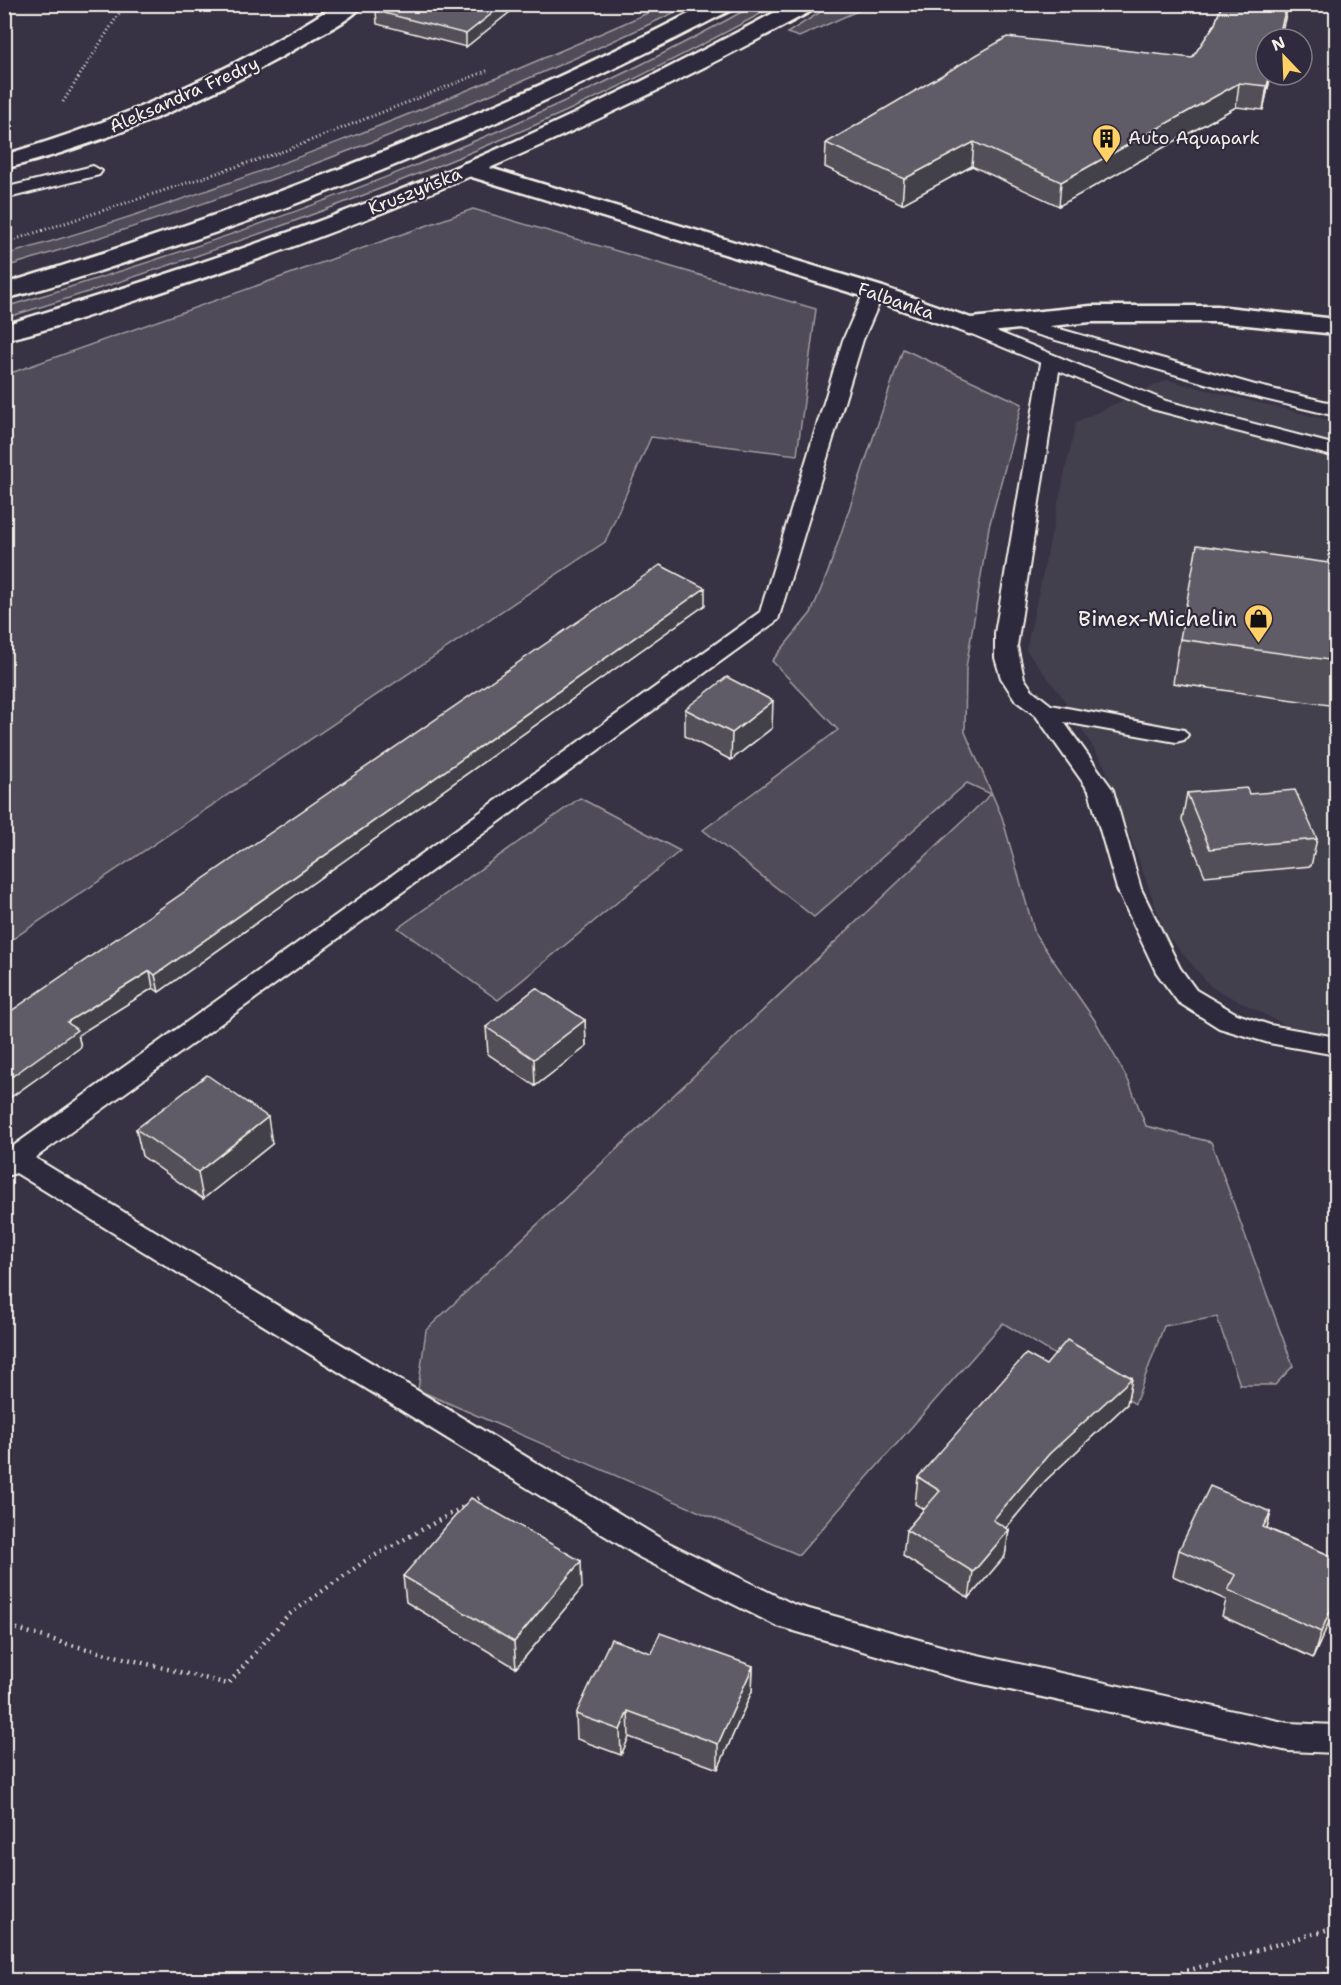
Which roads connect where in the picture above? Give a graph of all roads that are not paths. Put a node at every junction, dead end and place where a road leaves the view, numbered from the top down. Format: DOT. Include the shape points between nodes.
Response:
graph roads {
  1 [pos="353,4"];
  2 [pos="725,4"];
  3 [pos="807,4"];
  4 [pos="4,162"];
  5 [pos="470,169"];
  6 [pos="93,171"];
  7 [pos="4,194"];
  8 [pos="4,292"];
  9 [pos="874,292"];
  10 [pos="1011,321"];
  11 [pos="969,326"];
  12 [pos="1336,327"];
  13 [pos="4,333"];
  14 [pos="1051,360"];
  15 [pos="1336,410"];
  16 [pos="1336,451"];
  17 [pos="1044,711"];
  18 [pos="1176,735"];
  19 [pos="1336,1046"];
  20 [pos="10,1163"];
  21 [pos="1336,1739"];
  1 -- 4 [label="main road, Aleksandra Fredry" via="278,52 168,106 86,138"];
  2 -- 8 [label="main road, Kruszyńska" via="553,90 354,173 141,249"];
  3 -- 5 [label="main road, Kruszyńska" via="644,91"];
  5 -- 9 [label="main road, Falbanka"];
  5 -- 13 [label="main road, Kruszyńska" via="224,263"];
  6 -- 7 [label="lane"];
  9 -- 11 [label="main road, Falbanka"];
  9 -- 20 [label="lane" via="853,340 770,615"];
  10 -- 11 [label="main road, Falbanka"];
  10 -- 12 [label="main road, Falbanka" via="1091,314 1217,314"];
  10 -- 15 [label="lane" via="1250,390"];
  11 -- 14 [label="lane"];
  14 -- 16 [label="lane" via="1159,405"];
  14 -- 17 [label="lane" via="1005,658 1012,680 1026,699"];
  17 -- 18 [label="lane"];
  17 -- 19 [label="lane" via="1101,790 1129,889 1169,972 1187,996 1228,1021 1269,1035"];
  20 -- 21 [label="lane" via="652,1549 788,1616 955,1664 1288,1737"];
}
